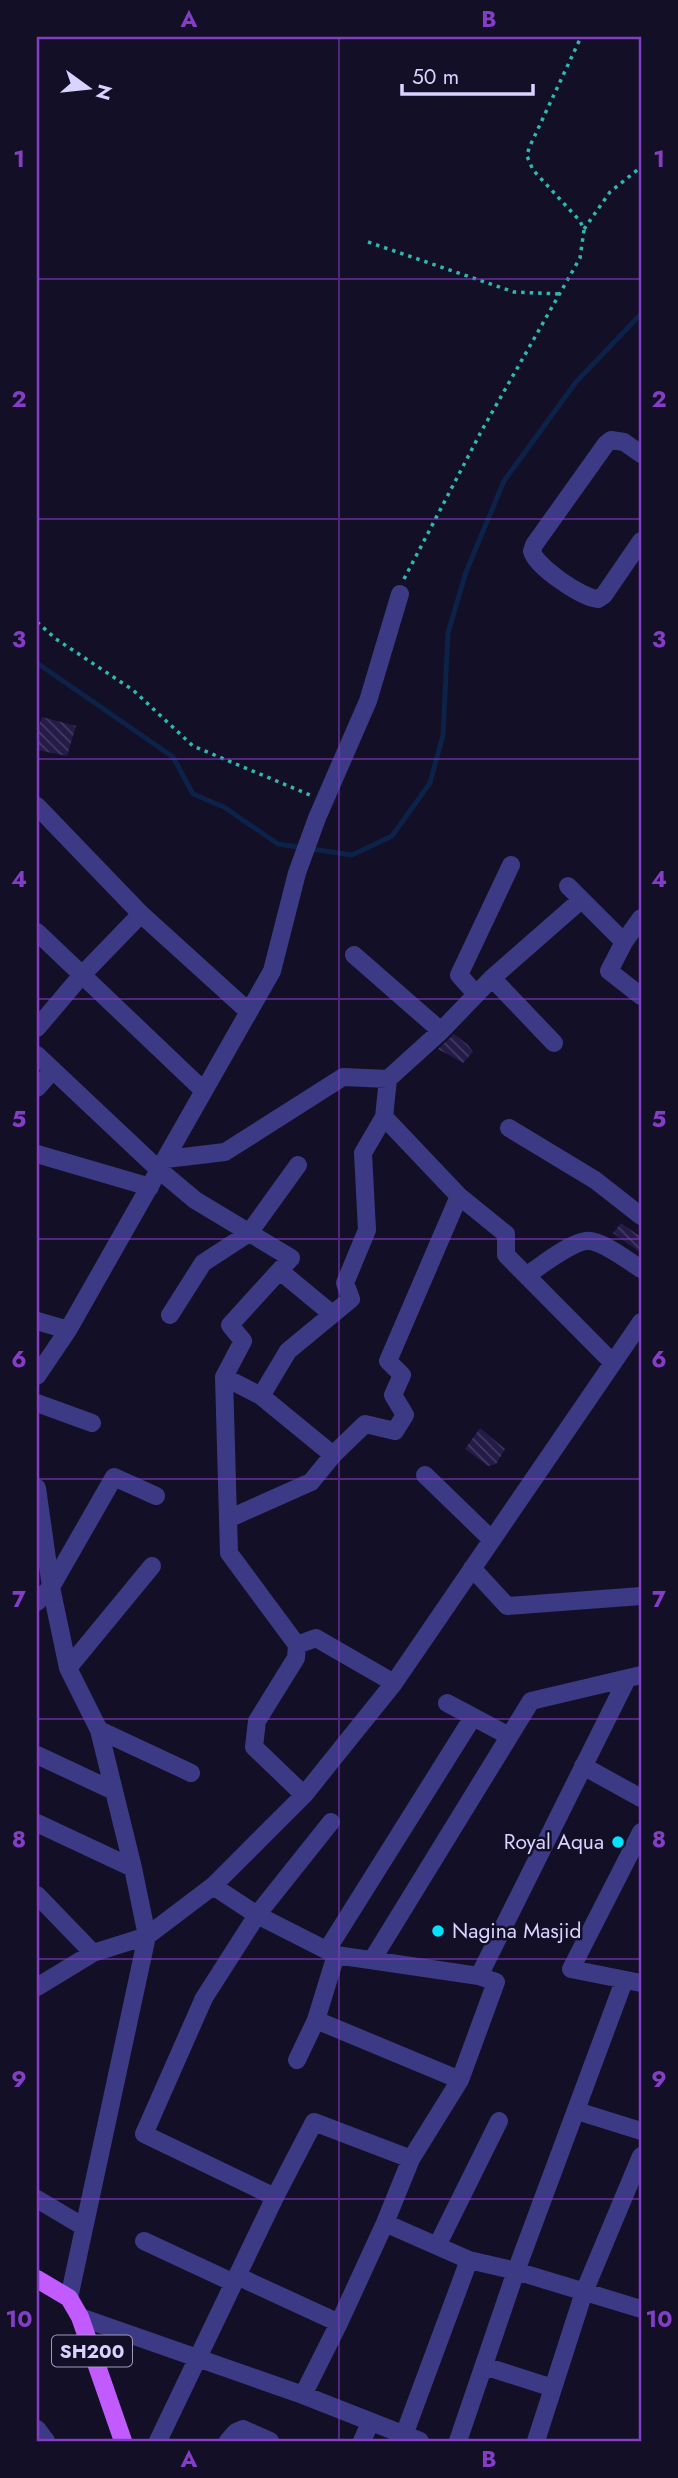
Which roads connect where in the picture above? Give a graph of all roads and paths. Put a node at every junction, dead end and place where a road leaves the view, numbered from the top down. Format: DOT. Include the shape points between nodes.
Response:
graph roads {
  1 [pos="581,37"];
  2 [pos="641,167"];
  3 [pos="584,230"];
  4 [pos="368,242"];
  5 [pos="559,294"];
  6 [pos="641,454"];
  7 [pos="641,541"];
  8 [pos="400,594"];
  9 [pos="37,622"];
  10 [pos="324,801"];
  11 [pos="37,806"];
  12 [pos="510,865"];
  13 [pos="568,886"];
  14 [pos="581,900"];
  15 [pos="141,914"];
  16 [pos="641,918"];
  17 [pos="37,932"];
  18 [pos="624,942"];
  19 [pos="354,955"];
  20 [pos="81,975"];
  21 [pos="492,978"];
  22 [pos="476,994"];
  23 [pos="641,996"];
  24 [pos="248,1011"];
  25 [pos="37,1028"];
  26 [pos="440,1031"];
  27 [pos="554,1043"];
  28 [pos="37,1055"];
  29 [pos="53,1070"];
  30 [pos="388,1079"];
  31 [pos="37,1088"];
  32 [pos="204,1091"];
  33 [pos="384,1117"];
  34 [pos="509,1128"];
  35 [pos="37,1154"];
  36 [pos="162,1164"];
  37 [pos="298,1165"];
  38 [pos="150,1187"];
  39 [pos="459,1196"];
  40 [pos="641,1216"];
  41 [pos="249,1233"];
  42 [pos="641,1269"];
  43 [pos="280,1271"];
  44 [pos="527,1275"];
  45 [pos="332,1314"];
  46 [pos="170,1315"];
  47 [pos="37,1321"];
  48 [pos="641,1322"];
  49 [pos="68,1331"];
  50 [pos="613,1363"];
  51 [pos="37,1376"];
  52 [pos="224,1377"];
  53 [pos="261,1396"];
  54 [pos="37,1403"];
  55 [pos="92,1423"];
  56 [pos="333,1455"];
  57 [pos="425,1475"];
  58 [pos="37,1488"];
  59 [pos="156,1496"];
  60 [pos="228,1519"];
  61 [pos="491,1539"];
  62 [pos="152,1566"];
  63 [pos="472,1568"];
  64 [pos="51,1587"];
  65 [pos="641,1596"];
  66 [pos="37,1602"];
  67 [pos="297,1644"];
  68 [pos="68,1668"];
  69 [pos="634,1677"];
  70 [pos="394,1683"];
  71 [pos="447,1703"];
  72 [pos="473,1717"];
  73 [pos="99,1730"];
  74 [pos="509,1736"];
  75 [pos="37,1755"];
  76 [pos="583,1766"];
  77 [pos="191,1773"];
  78 [pos="114,1791"];
  79 [pos="304,1795"];
  80 [pos="641,1798"];
  81 [pos="331,1822"];
  82 [pos="37,1823"];
  83 [pos="641,1832"];
  84 [pos="133,1868"];
  85 [pos="213,1886"];
  86 [pos="37,1895"];
  87 [pos="257,1915"];
  88 [pos="147,1936"];
  89 [pos="93,1953"];
  90 [pos="332,1953"];
  91 [pos="372,1960"];
  92 [pos="479,1976"];
  93 [pos="633,1982"];
  94 [pos="37,1987"];
  95 [pos="316,2020"];
  96 [pos="297,2060"];
  97 [pos="460,2080"];
  98 [pos="577,2110"];
  99 [pos="499,2121"];
  100 [pos="641,2132"];
  101 [pos="641,2155"];
  102 [pos="411,2159"];
  103 [pos="275,2197"];
  104 [pos="37,2199"];
  105 [pos="385,2222"];
  106 [pos="84,2227"];
  107 [pos="144,2241"];
  108 [pos="437,2246"];
  109 [pos="469,2260"];
  110 [pos="516,2271"];
  111 [pos="37,2279"];
  112 [pos="235,2280"];
  113 [pos="584,2292"];
  114 [pos="69,2298"];
  115 [pos="641,2309"];
  116 [pos="80,2317"];
  117 [pos="339,2323"];
  118 [pos="199,2359"];
  119 [pos="484,2366"];
  120 [pos="553,2388"];
  121 [pos="303,2395"];
  122 [pos="370,2423"];
  123 [pos="37,2429"];
  124 [pos="412,2438"];
  125 [pos="46,2441"];
  126 [pos="123,2441"];
  127 [pos="158,2441"];
  128 [pos="228,2441"];
  129 [pos="270,2441"];
  130 [pos="362,2441"];
  131 [pos="458,2441"];
  132 [pos="536,2441"];
  1 -- 3 [label="path" via="527,156 533,170"];
  2 -- 3 [label="path" via="610,192"];
  3 -- 5 [label="path" via="580,258"];
  4 -- 5 [label="path" via="514,292"];
  5 -- 8 [label="path" via="412,559"];
  6 -- 7 [label="street" via="624,442 606,444 532,551 538,563 582,594 598,599"];
  8 -- 10 [label="street" via="368,701"];
  9 -- 10 [label="path" via="133,690 193,746"];
  10 -- 24 [label="street" via="300,867 272,971"];
  11 -- 15 [label="street"];
  12 -- 22 [label="street" via="459,975"];
  13 -- 14 [label="street"];
  14 -- 18 [label="street"];
  14 -- 21 [label="street"];
  15 -- 20 [label="street"];
  15 -- 24 [label="street"];
  16 -- 18 [label="street"];
  17 -- 20 [label="street"];
  18 -- 23 [label="street" via="609,971"];
  19 -- 26 [label="street"];
  20 -- 25 [label="street"];
  20 -- 32 [label="street"];
  21 -- 22 [label="street"];
  21 -- 27 [label="street"];
  22 -- 26 [label="street"];
  24 -- 32 [label="street"];
  26 -- 30 [label="street"];
  28 -- 29 [label="street"];
  29 -- 31 [label="street"];
  29 -- 36 [label="street"];
  30 -- 33 [label="street"];
  30 -- 36 [label="street" via="343,1077 225,1152"];
  32 -- 36 [label="street"];
  33 -- 39 [label="street"];
  33 -- 45 [label="street" via="363,1153 367,1230 345,1283 351,1299"];
  34 -- 40 [label="street" via="594,1180"];
  35 -- 38 [label="street"];
  36 -- 38 [label="street"];
  36 -- 41 [label="street" via="195,1199"];
  37 -- 41 [label="street"];
  38 -- 49 [label="street"];
  39 -- 44 [label="street" via="506,1234 506,1255"];
  39 -- 56 [label="street" via="388,1361 402,1375 393,1395 405,1415 395,1431 365,1424"];
  41 -- 43 [label="street" via="292,1258"];
  41 -- 46 [label="street" via="203,1263"];
  42 -- 44 [label="street" via="600,1244 586,1241"];
  43 -- 45 [label="street"];
  43 -- 52 [label="street" via="230,1325 243,1341"];
  44 -- 50 [label="street"];
  45 -- 53 [label="street" via="288,1351"];
  47 -- 49 [label="street"];
  48 -- 50 [label="street"];
  49 -- 51 [label="street"];
  50 -- 61 [label="street"];
  52 -- 53 [label="street"];
  52 -- 60 [label="street"];
  53 -- 56 [label="street"];
  54 -- 55 [label="street"];
  56 -- 60 [label="street" via="311,1482"];
  57 -- 61 [label="street"];
  58 -- 64 [label="street"];
  59 -- 64 [label="street" via="114,1477"];
  60 -- 67 [label="street" via="229,1553"];
  61 -- 63 [label="street"];
  62 -- 68 [label="street"];
  63 -- 65 [label="street" via="507,1606"];
  63 -- 70 [label="street"];
  64 -- 66 [label="street"];
  64 -- 68 [label="street"];
  67 -- 70 [label="street" via="316,1638"];
  67 -- 79 [label="street" via="296,1658 257,1721 254,1747"];
  68 -- 73 [label="street"];
  69 -- 74 [label="street" via="531,1701"];
  69 -- 76 [label="street"];
  70 -- 79 [label="street"];
  71 -- 72 [label="street"];
  72 -- 74 [label="street"];
  72 -- 90 [label="street"];
  73 -- 77 [label="street"];
  73 -- 78 [label="street"];
  74 -- 91 [label="street"];
  75 -- 78 [label="street"];
  76 -- 80 [label="street"];
  76 -- 92 [label="street"];
  78 -- 84 [label="street"];
  79 -- 85 [label="street"];
  81 -- 87 [label="street"];
  82 -- 84 [label="street"];
  83 -- 93 [label="street" via="571,1969"];
  84 -- 88 [label="street"];
  85 -- 87 [label="street"];
  85 -- 88 [label="street"];
  86 -- 89 [label="street"];
  87 -- 90 [label="street"];
  87 -- 103 [label="street" via="204,1998 144,2134"];
  88 -- 89 [label="street"];
  88 -- 106 [label="street"];
  89 -- 94 [label="street"];
  90 -- 91 [label="street"];
  90 -- 95 [label="street"];
  91 -- 92 [label="street"];
  92 -- 97 [label="street" via="496,1982"];
  93 -- 98 [label="street"];
  95 -- 96 [label="street"];
  95 -- 97 [label="street"];
  97 -- 102 [label="street"];
  98 -- 100 [label="street"];
  98 -- 110 [label="street"];
  99 -- 108 [label="street"];
  101 -- 113 [label="street"];
  102 -- 103 [label="street" via="314,2122"];
  102 -- 105 [label="street"];
  103 -- 112 [label="street"];
  104 -- 106 [label="street"];
  105 -- 108 [label="street"];
  105 -- 117 [label="street"];
  106 -- 114 [label="street"];
  107 -- 112 [label="street"];
  108 -- 109 [label="street"];
  109 -- 110 [label="street"];
  109 -- 124 [label="street"];
  110 -- 113 [label="street"];
  110 -- 119 [label="street"];
  111 -- 114 [label="main road, SH200"];
  112 -- 117 [label="street"];
  112 -- 118 [label="street"];
  113 -- 115 [label="street"];
  113 -- 120 [label="street"];
  114 -- 116 [label="main road, SH200"];
  116 -- 118 [label="street"];
  116 -- 126 [label="main road, SH200"];
  117 -- 121 [label="street"];
  118 -- 121 [label="street"];
  118 -- 127 [label="street"];
  119 -- 120 [label="street"];
  119 -- 131 [label="street"];
  120 -- 132 [label="street"];
  121 -- 122 [label="street"];
  122 -- 124 [label="street"];
  122 -- 130 [label="street"];
  123 -- 125 [label="street"];
  128 -- 129 [label="street" via="243,2429"];
}
